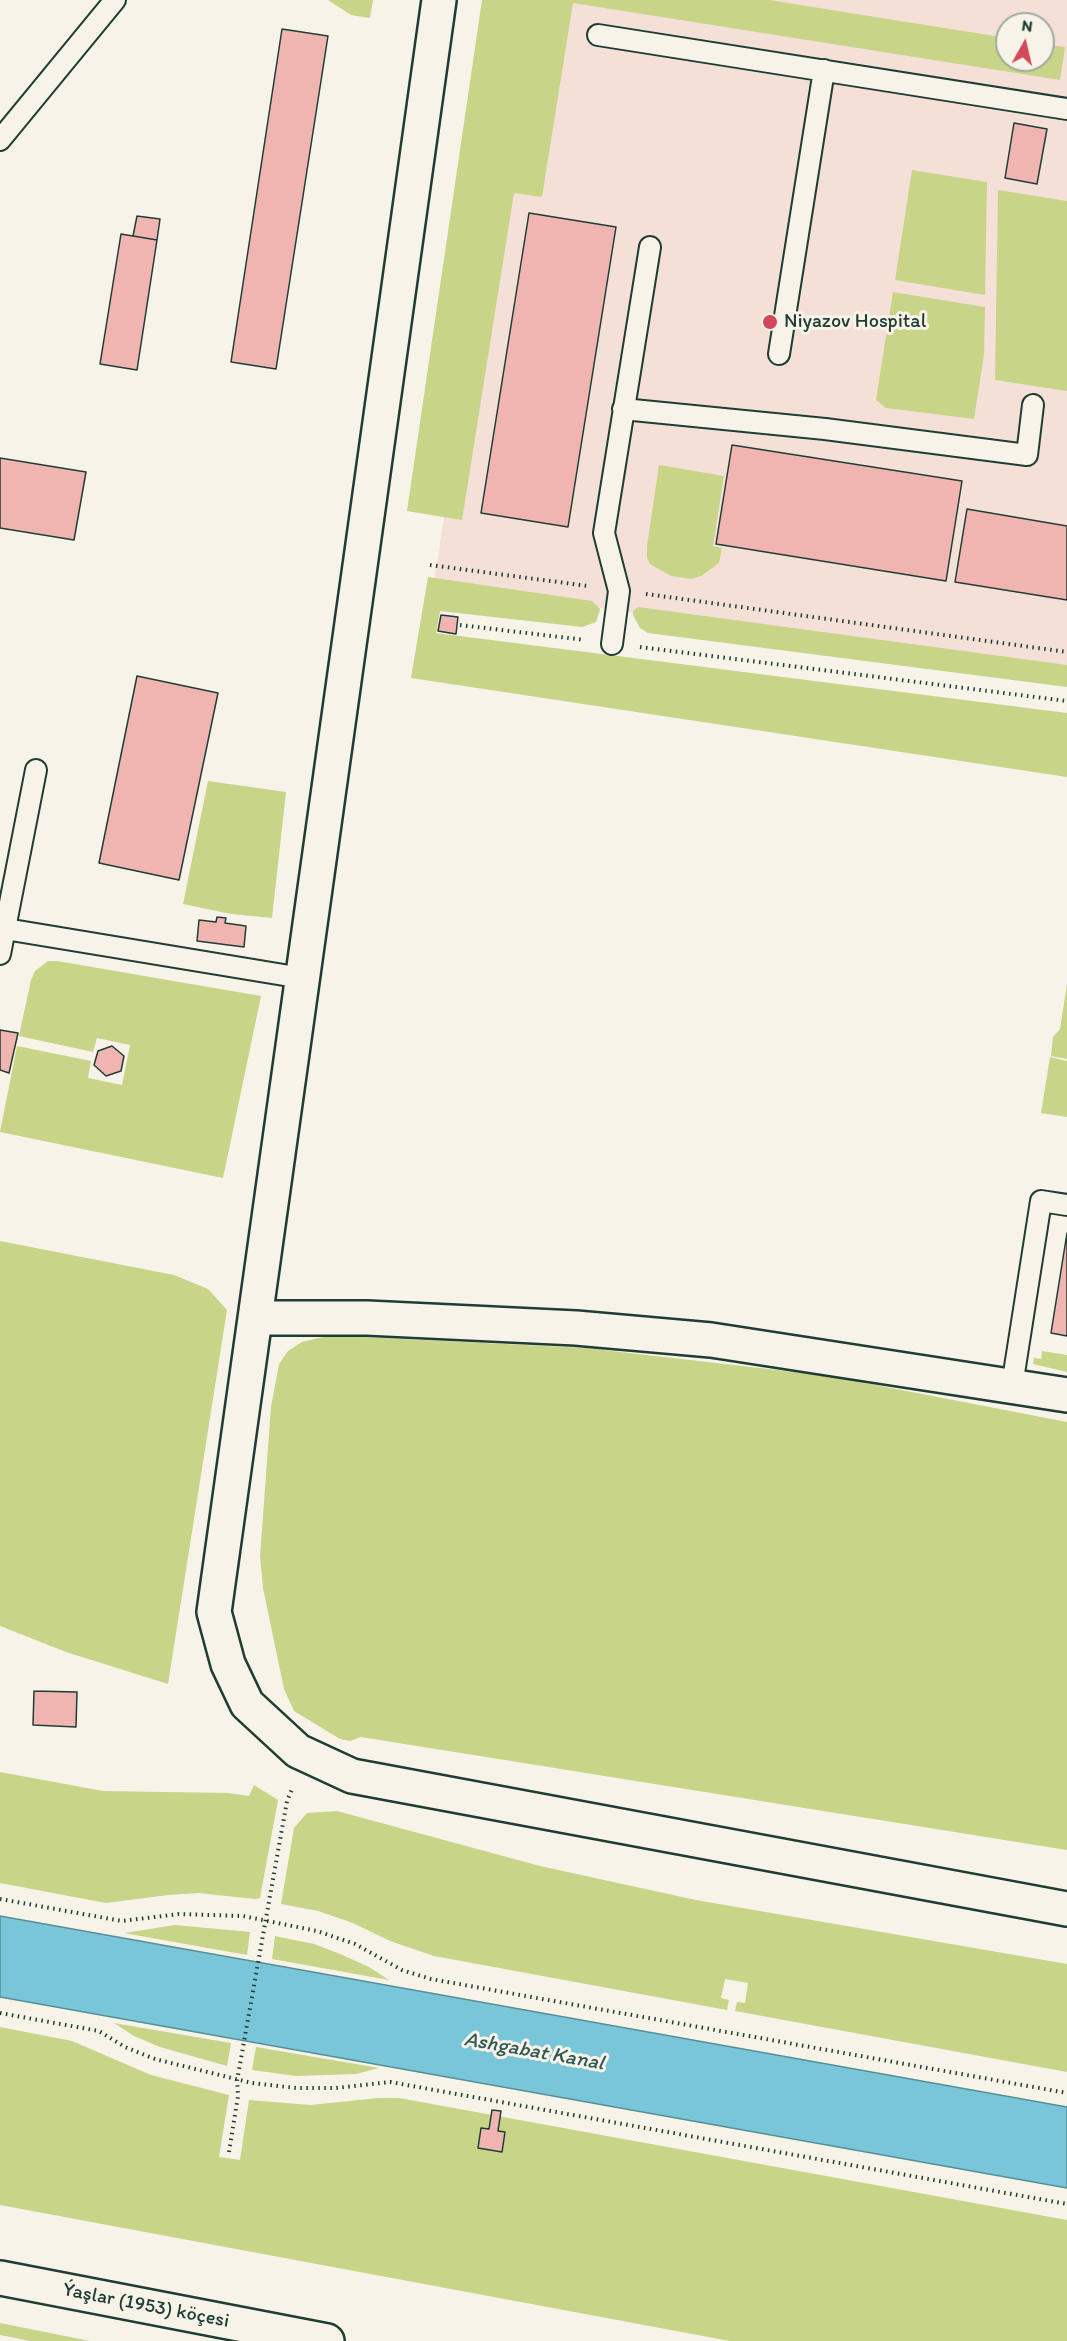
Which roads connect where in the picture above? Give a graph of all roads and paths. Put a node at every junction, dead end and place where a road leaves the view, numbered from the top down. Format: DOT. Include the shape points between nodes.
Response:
graph roads {
  1 [pos="115,0"];
  2 [pos="439,0"];
  3 [pos="598,34"];
  4 [pos="824,70"];
  5 [pos="1067,109"];
  6 [pos="0,140"];
  7 [pos="650,247"];
  8 [pos="779,354"];
  9 [pos="1033,405"];
  10 [pos="623,410"];
  11 [pos="430,565"];
  12 [pos="619,591"];
  13 [pos="460,625"];
  14 [pos="612,644"];
  15 [pos="1067,652"];
  16 [pos="1067,701"];
  17 [pos="36,770"];
  18 [pos="2,929"];
  19 [pos="0,954"];
  20 [pos="302,978"];
  21 [pos="1067,1205"];
  22 [pos="255,1318"];
  23 [pos="1012,1386"];
  24 [pos="1067,1395"];
  25 [pos="308,1755"];
  26 [pos="0,1899"];
  27 [pos="1067,1909"];
  28 [pos="265,1921"];
  29 [pos="0,2013"];
  30 [pos="237,2081"];
  31 [pos="1067,2093"];
  32 [pos="229,2152"];
  33 [pos="1067,2204"];
  34 [pos="0,2278"];
  35 [pos="327,2341"];
  1 -- 6 [label="lane"];
  2 -- 20 [label="street"];
  3 -- 4 [label="lane"];
  4 -- 5 [label="lane"];
  4 -- 8 [label="lane"];
  7 -- 10 [label="lane"];
  9 -- 10 [label="lane" via="1027,455 825,429"];
  10 -- 12 [label="lane" via="604,533"];
  11 -- 12 [label="path"];
  12 -- 14 [label="lane"];
  12 -- 15 [label="path"];
  13 -- 14 [label="path"];
  14 -- 16 [label="path"];
  17 -- 18 [label="lane"];
  18 -- 19 [label="lane"];
  18 -- 20 [label="lane"];
  20 -- 22 [label="street"];
  21 -- 23 [label="lane" via="1041,1201"];
  22 -- 23 [label="street" via="367,1318 700,1339"];
  22 -- 25 [label="street" via="214,1612 228,1664 247,1704 298,1751"];
  23 -- 24 [label="street"];
  25 -- 27 [label="street" via="352,1776"];
  25 -- 28 [label="path" via="287,1802"];
  26 -- 28 [label="path" via="122,1921 179,1914 243,1916"];
  28 -- 30 [label="path"];
  28 -- 31 [label="path" via="327,1934 355,1944 402,1970 431,1979"];
  29 -- 30 [label="path" via="99,2031 155,2059"];
  30 -- 32 [label="path"];
  30 -- 33 [label="path" via="296,2088 390,2082"];
  34 -- 35 [label="street, Ýaşlar (1953) köçesi"];
}
